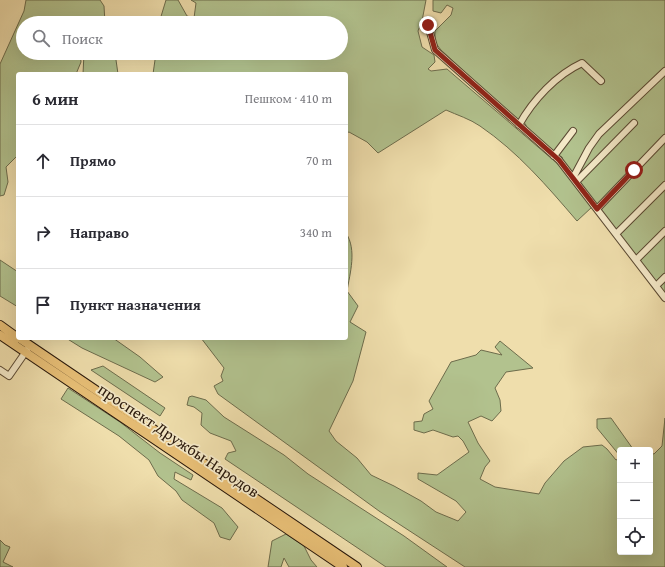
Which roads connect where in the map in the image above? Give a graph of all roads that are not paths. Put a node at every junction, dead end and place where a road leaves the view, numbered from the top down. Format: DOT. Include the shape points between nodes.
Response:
graph roads {
  1 [pos="428,25"];
  2 [pos="665,71"];
  3 [pos="601,81"];
  4 [pos="634,123"];
  5 [pos="519,124"];
  6 [pos="573,131"];
  7 [pos="665,138"];
  8 [pos="554,156"];
  9 [pos="575,180"];
  10 [pos="665,185"];
  11 [pos="597,209"];
  12 [pos="665,231"];
  13 [pos="616,234"];
  14 [pos="636,260"];
  15 [pos="665,277"];
  16 [pos="656,286"];
  17 [pos="665,298"];
  18 [pos="0,326"];
  19 [pos="0,335"];
  20 [pos="16,337"];
  21 [pos="20,340"];
  22 [pos="27,349"];
  23 [pos="0,370"];
  24 [pos="343,567"];
  25 [pos="357,567"];
  1 -- 5 [label="street" via="435,50"];
  2 -- 9 [label="street" via="598,134 588,148"];
  3 -- 5 [label="street" via="582,63 571,68 548,88"];
  4 -- 9 [label="street"];
  5 -- 8 [label="street"];
  6 -- 8 [label="street"];
  7 -- 11 [label="street"];
  8 -- 9 [label="street"];
  9 -- 11 [label="street"];
  10 -- 13 [label="street"];
  11 -- 13 [label="street"];
  12 -- 14 [label="street"];
  13 -- 14 [label="street"];
  14 -- 16 [label="street"];
  15 -- 16 [label="street"];
  16 -- 17 [label="street"];
  18 -- 20 [label="main road, проспект Дружбы Народов"];
  19 -- 22 [label="main road, проспект Дружбы Народов"];
  21 -- 22 [label="main road, проспект Дружбы Народов"];
  22 -- 23 [label="street" via="9,376"];
  22 -- 24 [label="main road, проспект Дружбы Народов"];
  22 -- 25 [label="main road, проспект Дружбы Народов"];
}
